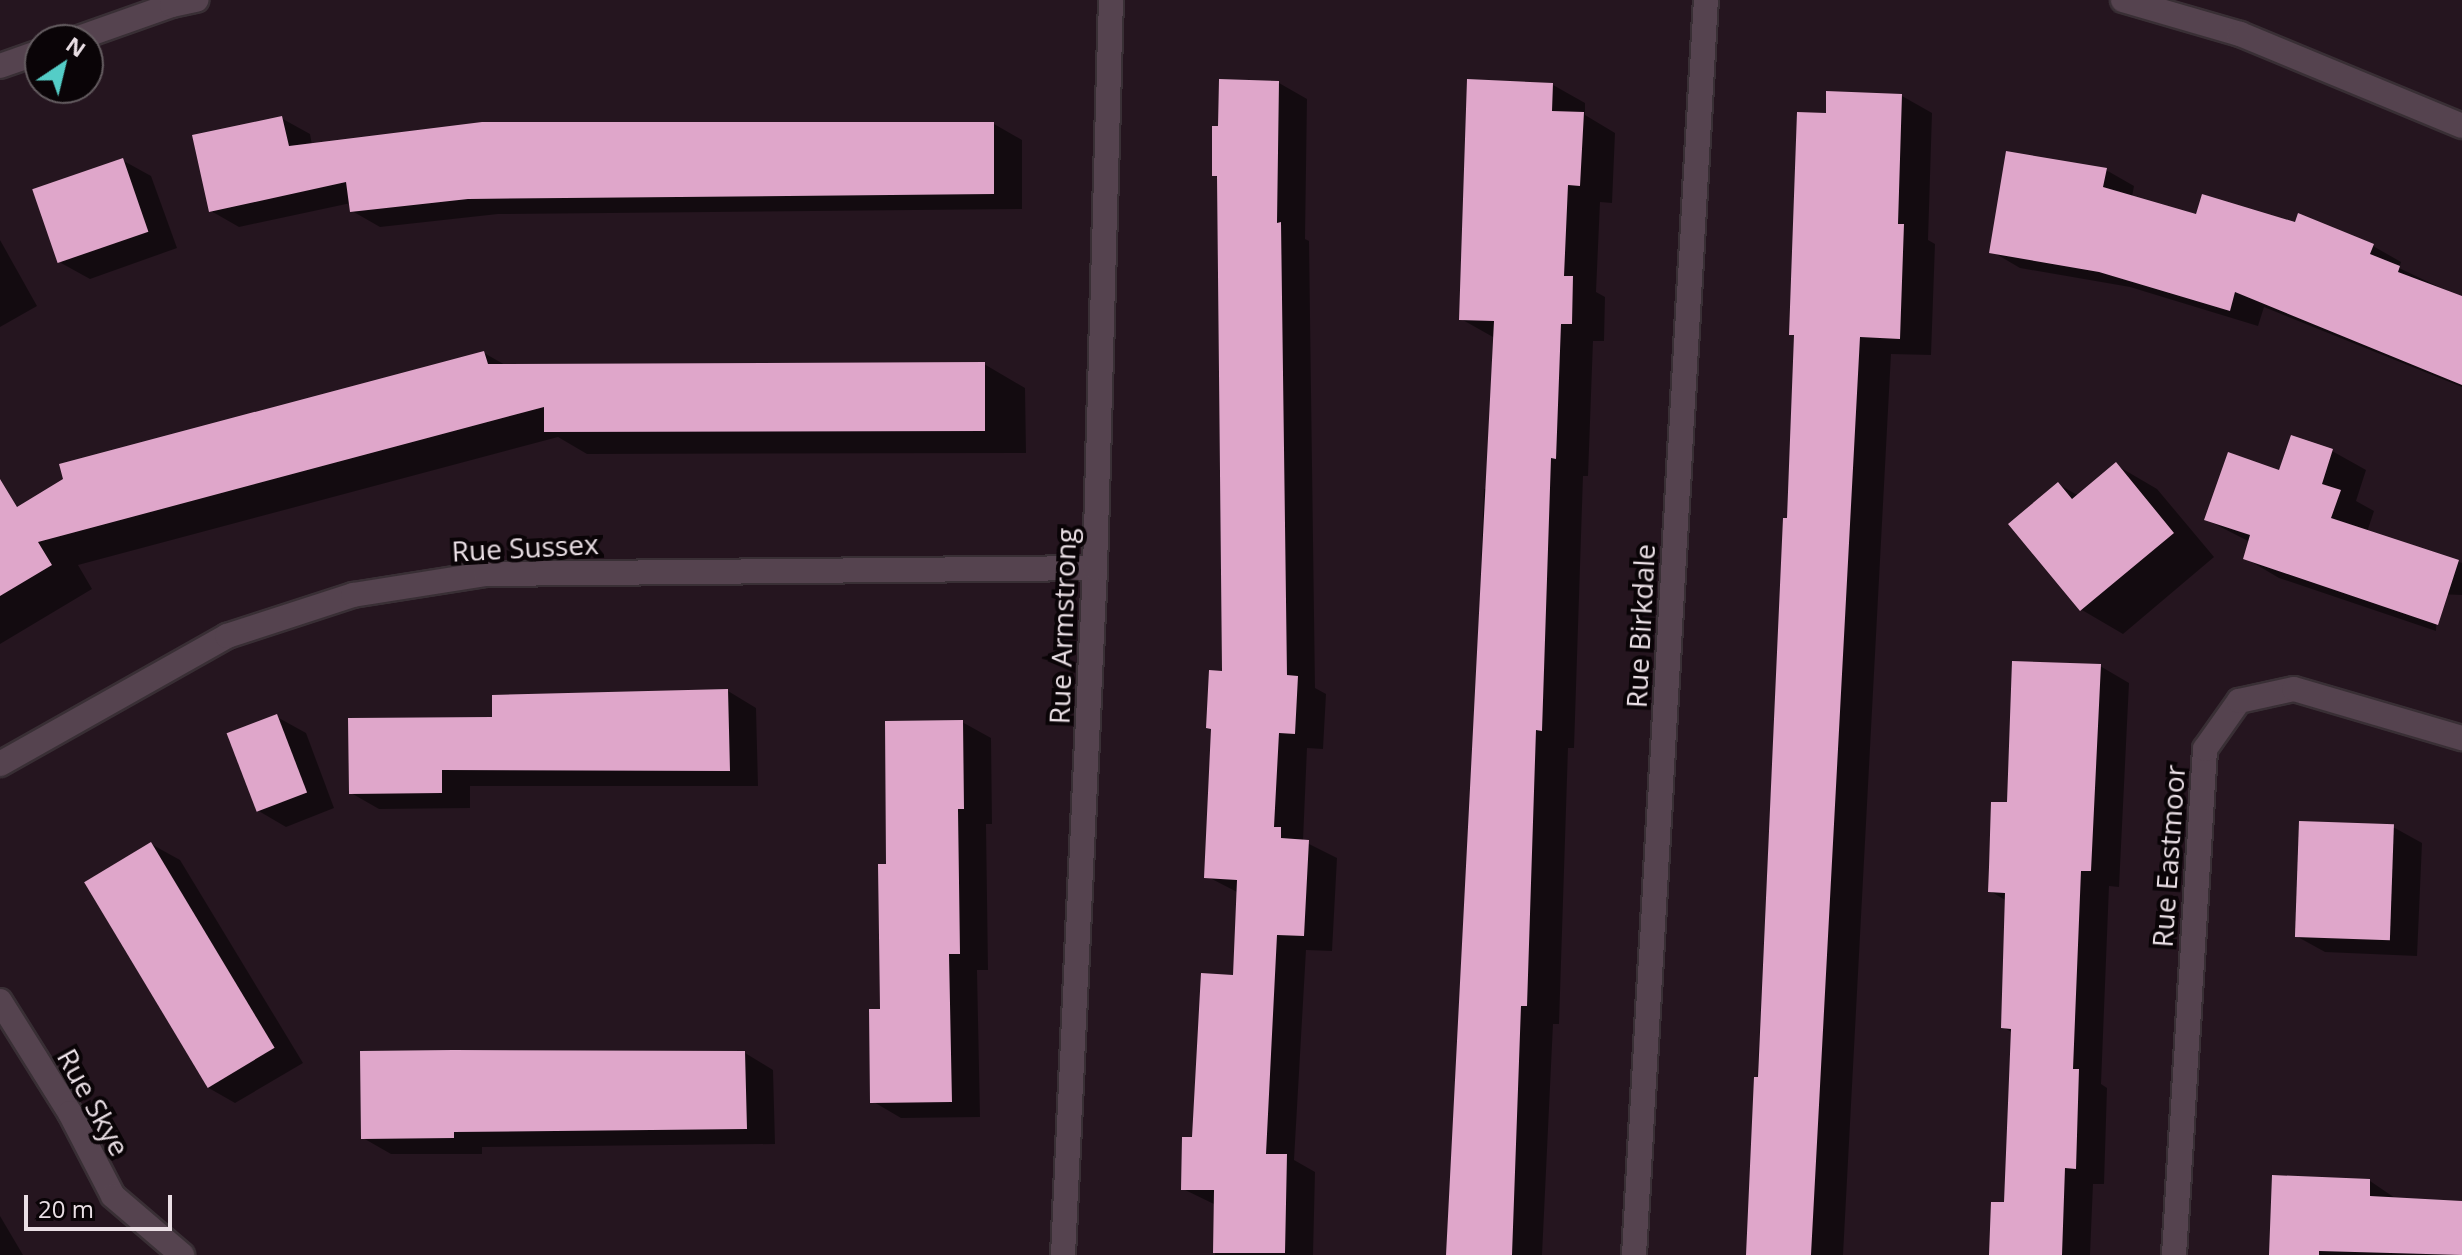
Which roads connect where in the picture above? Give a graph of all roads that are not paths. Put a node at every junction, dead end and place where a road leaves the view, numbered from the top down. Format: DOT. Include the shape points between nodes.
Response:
graph roads {
  1 [pos="196,0"];
  2 [pos="1111,0"];
  3 [pos="1706,0"];
  4 [pos="2123,0"];
  5 [pos="104,29"];
  6 [pos="24,58"];
  7 [pos="0,66"];
  8 [pos="2462,126"];
  9 [pos="1095,568"];
  10 [pos="2462,738"];
  11 [pos="0,764"];
  12 [pos="0,1001"];
  13 [pos="182,1255"];
  14 [pos="1063,1255"];
  15 [pos="1634,1255"];
  16 [pos="2174,1255"];
  1 -- 5 [label="street"];
  2 -- 9 [label="street, Rue Armstrong"];
  3 -- 15 [label="street, Rue Birkdale"];
  4 -- 8 [label="street" via="2240,34"];
  6 -- 7 [label="street"];
  9 -- 11 [label="street, Rue Sussex" via="486,574 353,595 227,636"];
  9 -- 14 [label="street, Rue Armstrong"];
  10 -- 16 [label="street, Rue Eastmoor" via="2294,689 2239,701 2205,749"];
  12 -- 13 [label="street, Rue Skye" via="70,1113 113,1196"];
}
